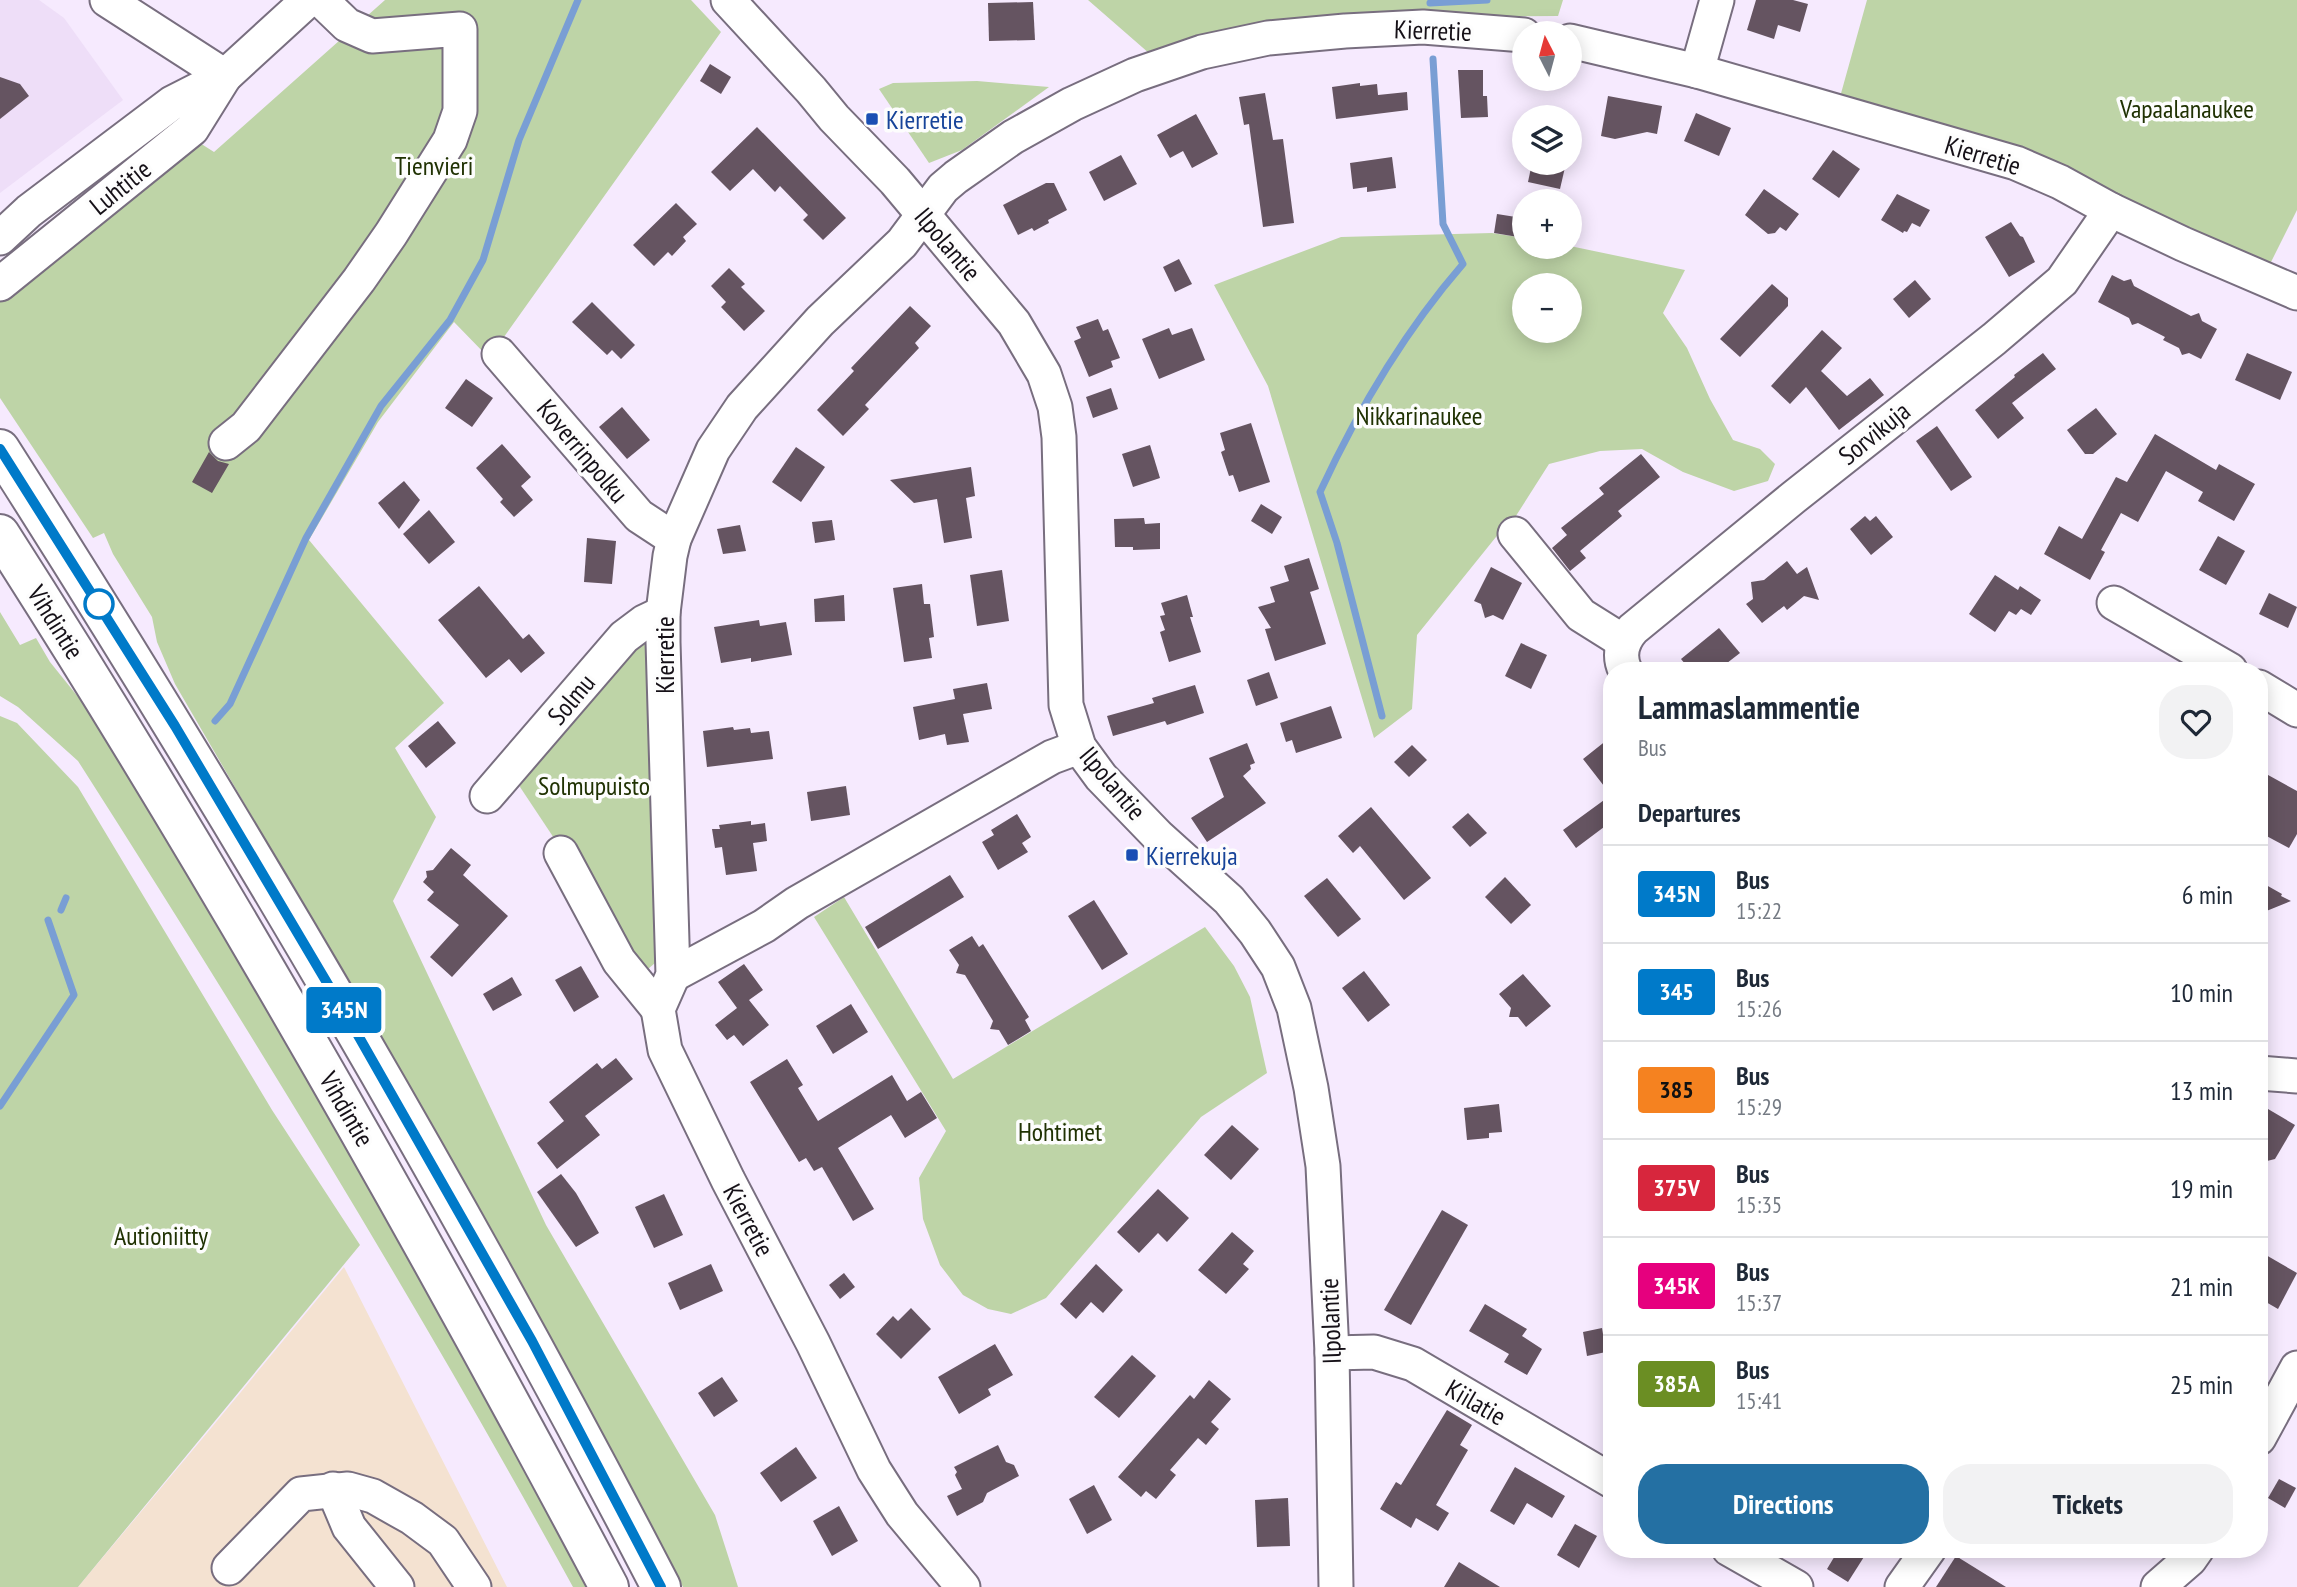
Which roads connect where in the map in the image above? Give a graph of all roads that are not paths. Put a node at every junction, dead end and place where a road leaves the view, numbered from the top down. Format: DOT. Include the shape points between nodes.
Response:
graph roads {
  1 [pos="107,0"];
  2 [pos="308,0"];
  3 [pos="321,0"];
  4 [pos="728,0"];
  5 [pos="1717,0"];
  6 [pos="1512,34"];
  7 [pos="1582,44"];
  8 [pos="1697,71"];
  9 [pos="225,76"];
  10 [pos="2111,210"];
  11 [pos="924,215"];
  12 [pos="0,238"];
  13 [pos="0,284"];
  14 [pos="2297,293"];
  15 [pos="499,354"];
  16 [pos="226,443"];
  17 [pos="0,449"];
  18 [pos="0,534"];
  19 [pos="1514,534"];
  20 [pos="674,539"];
  21 [pos="2114,603"];
  22 [pos="663,613"];
  23 [pos="1624,656"];
  24 [pos="2216,662"];
  25 [pos="2268,692"];
  26 [pos="2297,710"];
  27 [pos="1079,747"];
  28 [pos="487,796"];
  29 [pos="561,853"];
  30 [pos="673,975"];
  31 [pos="657,1009"];
  32 [pos="2268,1074"];
  33 [pos="2297,1076"];
  34 [pos="1332,1353"];
  35 [pos="2297,1368"];
  36 [pos="2268,1421"];
  37 [pos="1603,1475"];
  38 [pos="332,1489"];
  39 [pos="1745,1558"];
  40 [pos="1923,1558"];
  41 [pos="2191,1558"];
  42 [pos="229,1569"];
  43 [pos="397,1587"];
  44 [pos="474,1587"];
  45 [pos="609,1587"];
  46 [pos="661,1587"];
  47 [pos="963,1587"];
  48 [pos="1336,1587"];
  49 [pos="1796,1587"];
  50 [pos="1902,1587"];
  51 [pos="2158,1587"];
  1 -- 9 [label="street"];
  2 -- 9 [label="street, Luhtitie"];
  3 -- 16 [label="street" via="347,25 372,36 460,29 460,111 450,139 367,268 246,427"];
  4 -- 11 [label="street, Ilpolantie"];
  5 -- 8 [label="street"];
  6 -- 11 [label="street, Kierretie" via="1423,27 1345,31 1268,38 1202,52 1133,76 1013,136 943,188"];
  7 -- 8 [label="street, Kierretie"];
  8 -- 10 [label="street, Kierretie" via="2016,163"];
  9 -- 12 [label="street, Luhtitie" via="172,103"];
  9 -- 13 [label="street, Luhtitie" via="192,128"];
  10 -- 14 [label="street, Kierretie"];
  10 -- 23 [label="street, Sorvikuja" via="2062,281 1633,629"];
  11 -- 20 [label="street, Kierretie" via="742,407 713,450"];
  11 -- 27 [label="street, Ilpolantie" via="1014,323 1044,374 1055,407 1066,705"];
  15 -- 20 [label="street, Koverrinpolku" via="639,516"];
  17 -- 46 [label="main road, Vihdintie" via="175,726 355,1030 532,1341"];
  18 -- 45 [label="main road, Vihdintie" via="132,744 316,1054"];
  19 -- 23 [label="street" via="1581,615 1596,623"];
  20 -- 22 [label="street, Kierretie"];
  21 -- 24 [label="street"];
  22 -- 28 [label="street, Solmu" via="624,637"];
  22 -- 30 [label="street, Kierretie"];
  25 -- 26 [label="street"];
  27 -- 30 [label="street" via="1052,757"];
  27 -- 34 [label="street, Ilpolantie" via="1158,836 1229,900 1278,967 1294,1008 1323,1166"];
  29 -- 31 [label="street" via="619,961"];
  30 -- 31 [label="street, Kierretie"];
  31 -- 47 [label="street, Kierretie" via="665,1050 874,1470 902,1514"];
  32 -- 33 [label="street"];
  34 -- 37 [label="street, Kiilatie" via="1374,1352 1413,1364"];
  34 -- 48 [label="street, Ilpolantie"];
  35 -- 36 [label="street"];
  38 -- 42 [label="street" via="301,1494"];
  38 -- 43 [label="street" via="349,1527"];
  38 -- 44 [label="street" via="373,1496 412,1518 443,1541"];
  39 -- 49 [label="street"];
  40 -- 50 [label="street"];
  41 -- 51 [label="street"];
}
